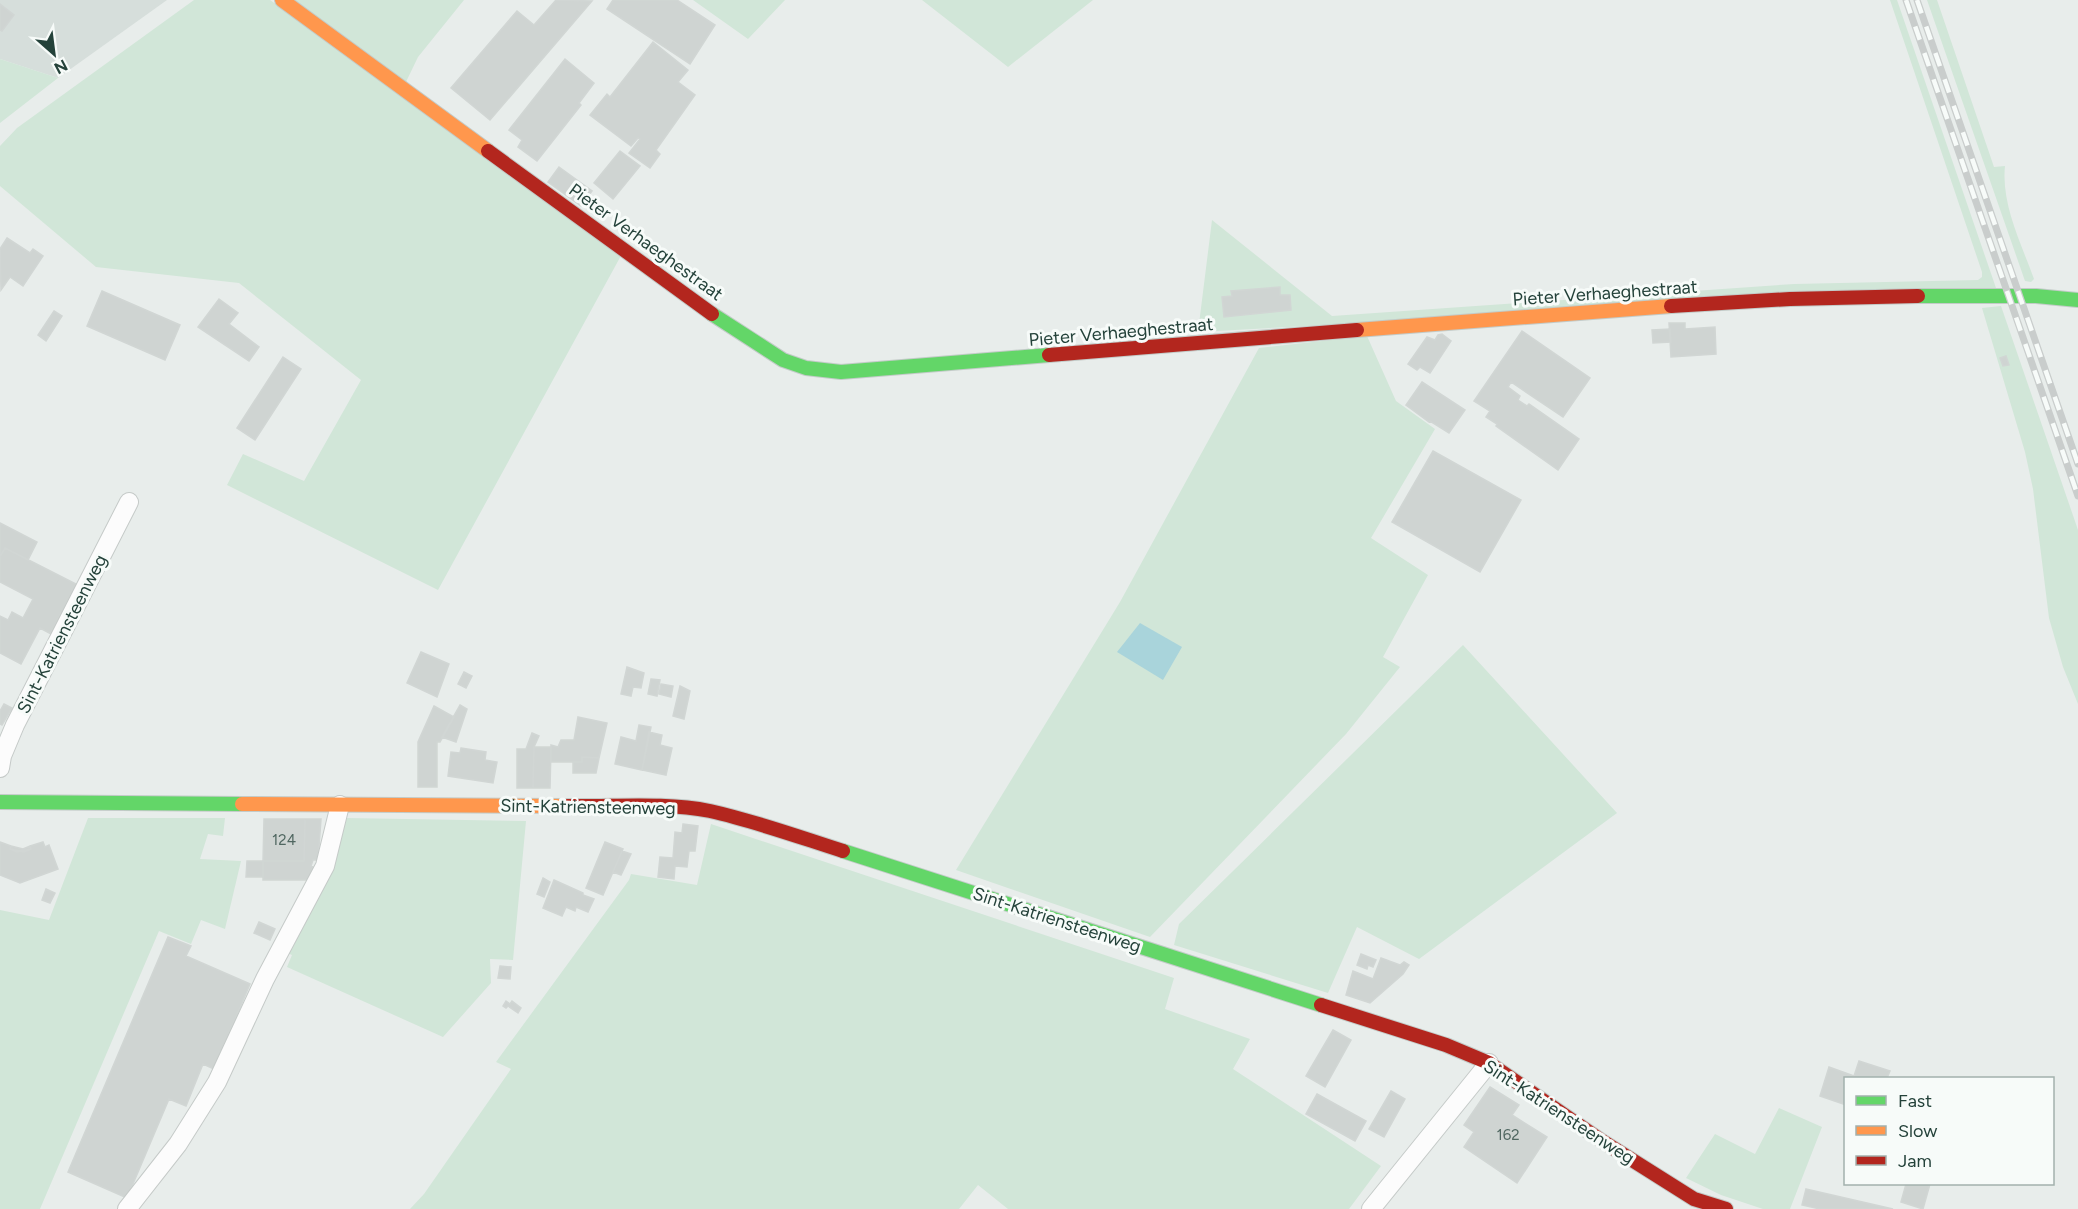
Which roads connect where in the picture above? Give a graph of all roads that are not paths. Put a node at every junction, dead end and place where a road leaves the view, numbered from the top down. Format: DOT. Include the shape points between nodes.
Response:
graph roads {
  1 [pos="282,0"];
  2 [pos="2078,300"];
  3 [pos="129,501"];
  4 [pos="0,768"];
  5 [pos="0,802"];
  6 [pos="340,805"];
  7 [pos="1489,1063"];
  8 [pos="127,1209"];
  9 [pos="1371,1209"];
  10 [pos="1726,1209"];
  1 -- 2 [label="street, Pieter Verhaeghestraat" via="723,322 783,360 806,368 841,372 1778,299 2019,295"];
  3 -- 4 [label="street, Sint-Katriensteenweg" via="15,726"];
  5 -- 6 [label="street, Sint-Katriensteenweg"];
  6 -- 7 [label="street, Sint-Katriensteenweg" via="675,807 709,811 1446,1045"];
  6 -- 8 [label="street" via="325,866 265,979 217,1082 178,1144"];
  7 -- 9 [label="street"];
  7 -- 10 [label="street, Sint-Katriensteenweg" via="1694,1199"];
}
